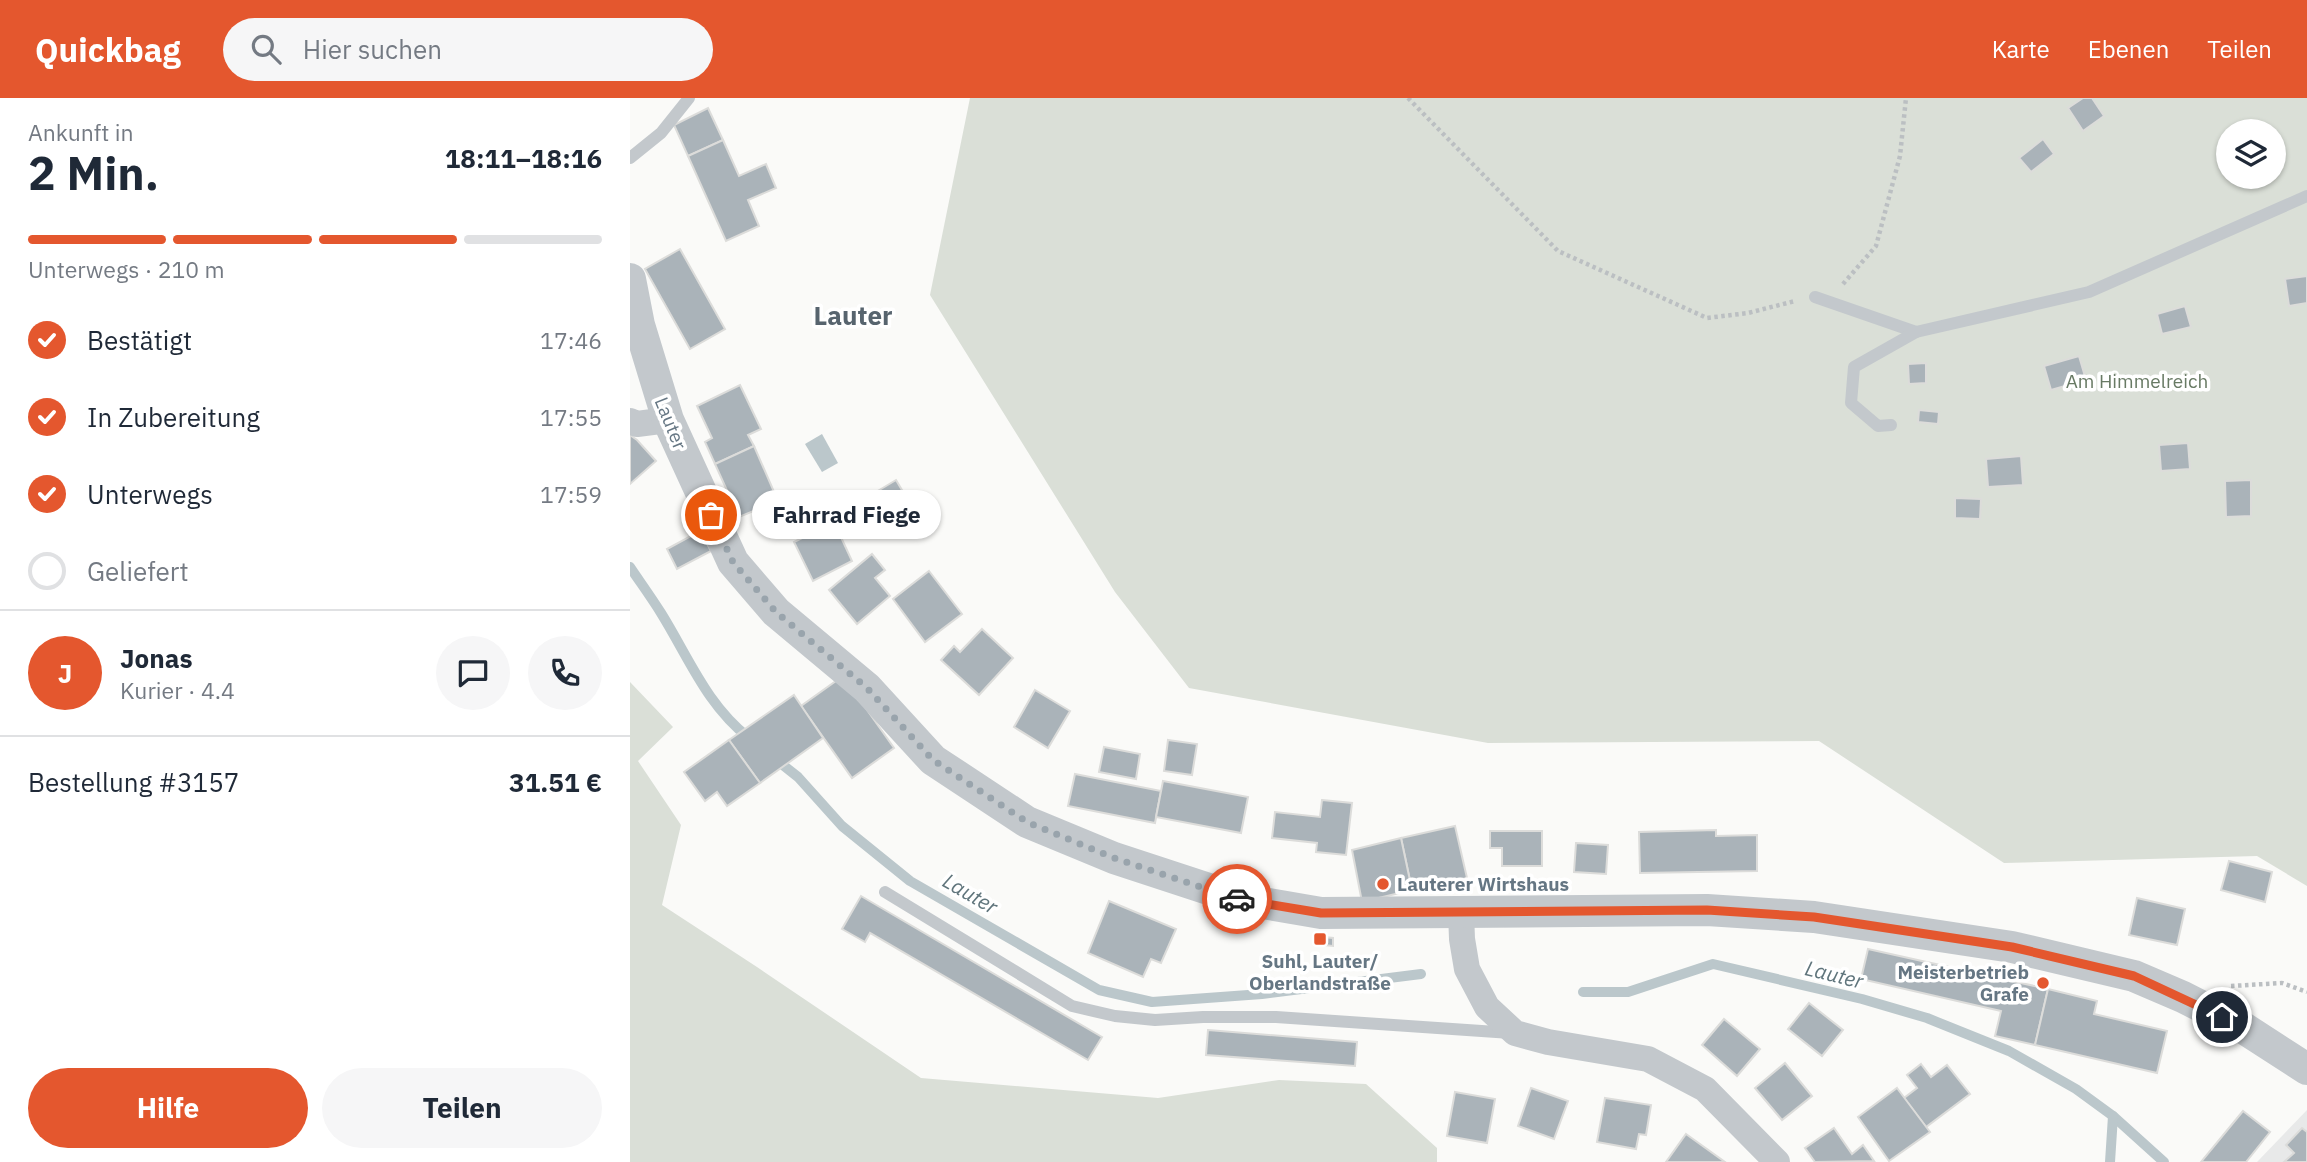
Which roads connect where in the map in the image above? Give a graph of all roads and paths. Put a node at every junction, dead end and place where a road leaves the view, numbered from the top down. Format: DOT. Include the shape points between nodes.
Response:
graph roads {
  1 [pos="689,98"];
  2 [pos="1408,98"];
  3 [pos="1906,98"];
  4 [pos="630,158"];
  5 [pos="2307,196"];
  6 [pos="630,279"];
  7 [pos="1815,297"];
  8 [pos="1916,332"];
  9 [pos="668,420"];
  10 [pos="630,421"];
  11 [pos="1891,425"];
  12 [pos="885,892"];
  13 [pos="1461,912"];
  14 [pos="2307,992"];
  15 [pos="2183,997"];
  16 [pos="1515,1033"];
  17 [pos="2307,1069"];
  18 [pos="1777,1162"];
  1 -- 4 [label="lane" via="661,133"];
  2 -- 7 [label="path" via="1558,251 1707,318"];
  3 -- 7 [label="path" via="1900,156 1876,246 1846,282"];
  5 -- 8 [label="lane" via="2089,292"];
  6 -- 9 [label="street, Lauter"];
  7 -- 8 [label="lane"];
  8 -- 11 [label="lane" via="1854,367 1851,403 1878,426"];
  9 -- 10 [label="street"];
  9 -- 13 [label="street, Lauter" via="733,562 776,612 867,688 933,760 1027,822 1114,858 1239,899 1321,913"];
  12 -- 16 [label="lane" via="1072,1006 1115,1017 1276,1017"];
  13 -- 15 [label="street, Lauter" via="1707,910 1814,917 2012,947 2134,976"];
  13 -- 16 [label="street" via="1467,969 1487,1007"];
  14 -- 15 [label="path" via="2282,983 2219,987"];
  15 -- 17 [label="street, Lauter" via="2242,1027"];
  16 -- 18 [label="street" via="1648,1059 1705,1089"];
}
